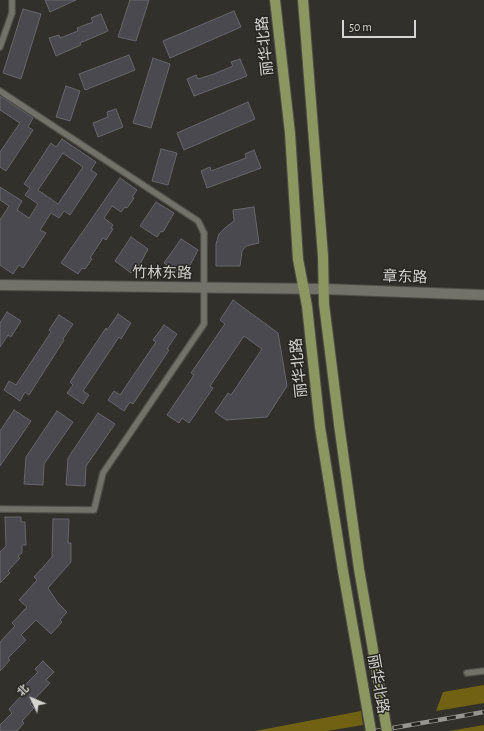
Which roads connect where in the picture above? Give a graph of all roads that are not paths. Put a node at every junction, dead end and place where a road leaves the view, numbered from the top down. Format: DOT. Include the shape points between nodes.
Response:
graph roads {
  1 [pos="12,0"];
  2 [pos="275,0"];
  3 [pos="303,0"];
  4 [pos="0,47"];
  5 [pos="0,91"];
  6 [pos="0,285"];
  7 [pos="203,288"];
  8 [pos="324,289"];
  9 [pos="303,290"];
  10 [pos="484,296"];
  11 [pos="0,509"];
  12 [pos="484,670"];
  13 [pos="467,673"];
  14 [pos="371,731"];
  15 [pos="387,731"];
  1 -- 4 [label="lane" via="12,13"];
  2 -- 9 [label="main road, 丽华北路" via="290,133 298,259"];
  3 -- 8 [label="main road, 丽华北路"];
  5 -- 7 [label="lane" via="198,221 204,233"];
  6 -- 7 [label="street, 竹林东路"];
  7 -- 9 [label="street, 竹林东路"];
  7 -- 11 [label="lane" via="204,324 103,473 94,510"];
  8 -- 9 [label="street, 竹林东路"];
  8 -- 10 [label="street, 章东路"];
  8 -- 15 [label="main road, 丽华北路, bridge" via="339,424"];
  9 -- 14 [label="main road, 丽华北路" via="320,427"];
  12 -- 13 [label="lane"];
}
